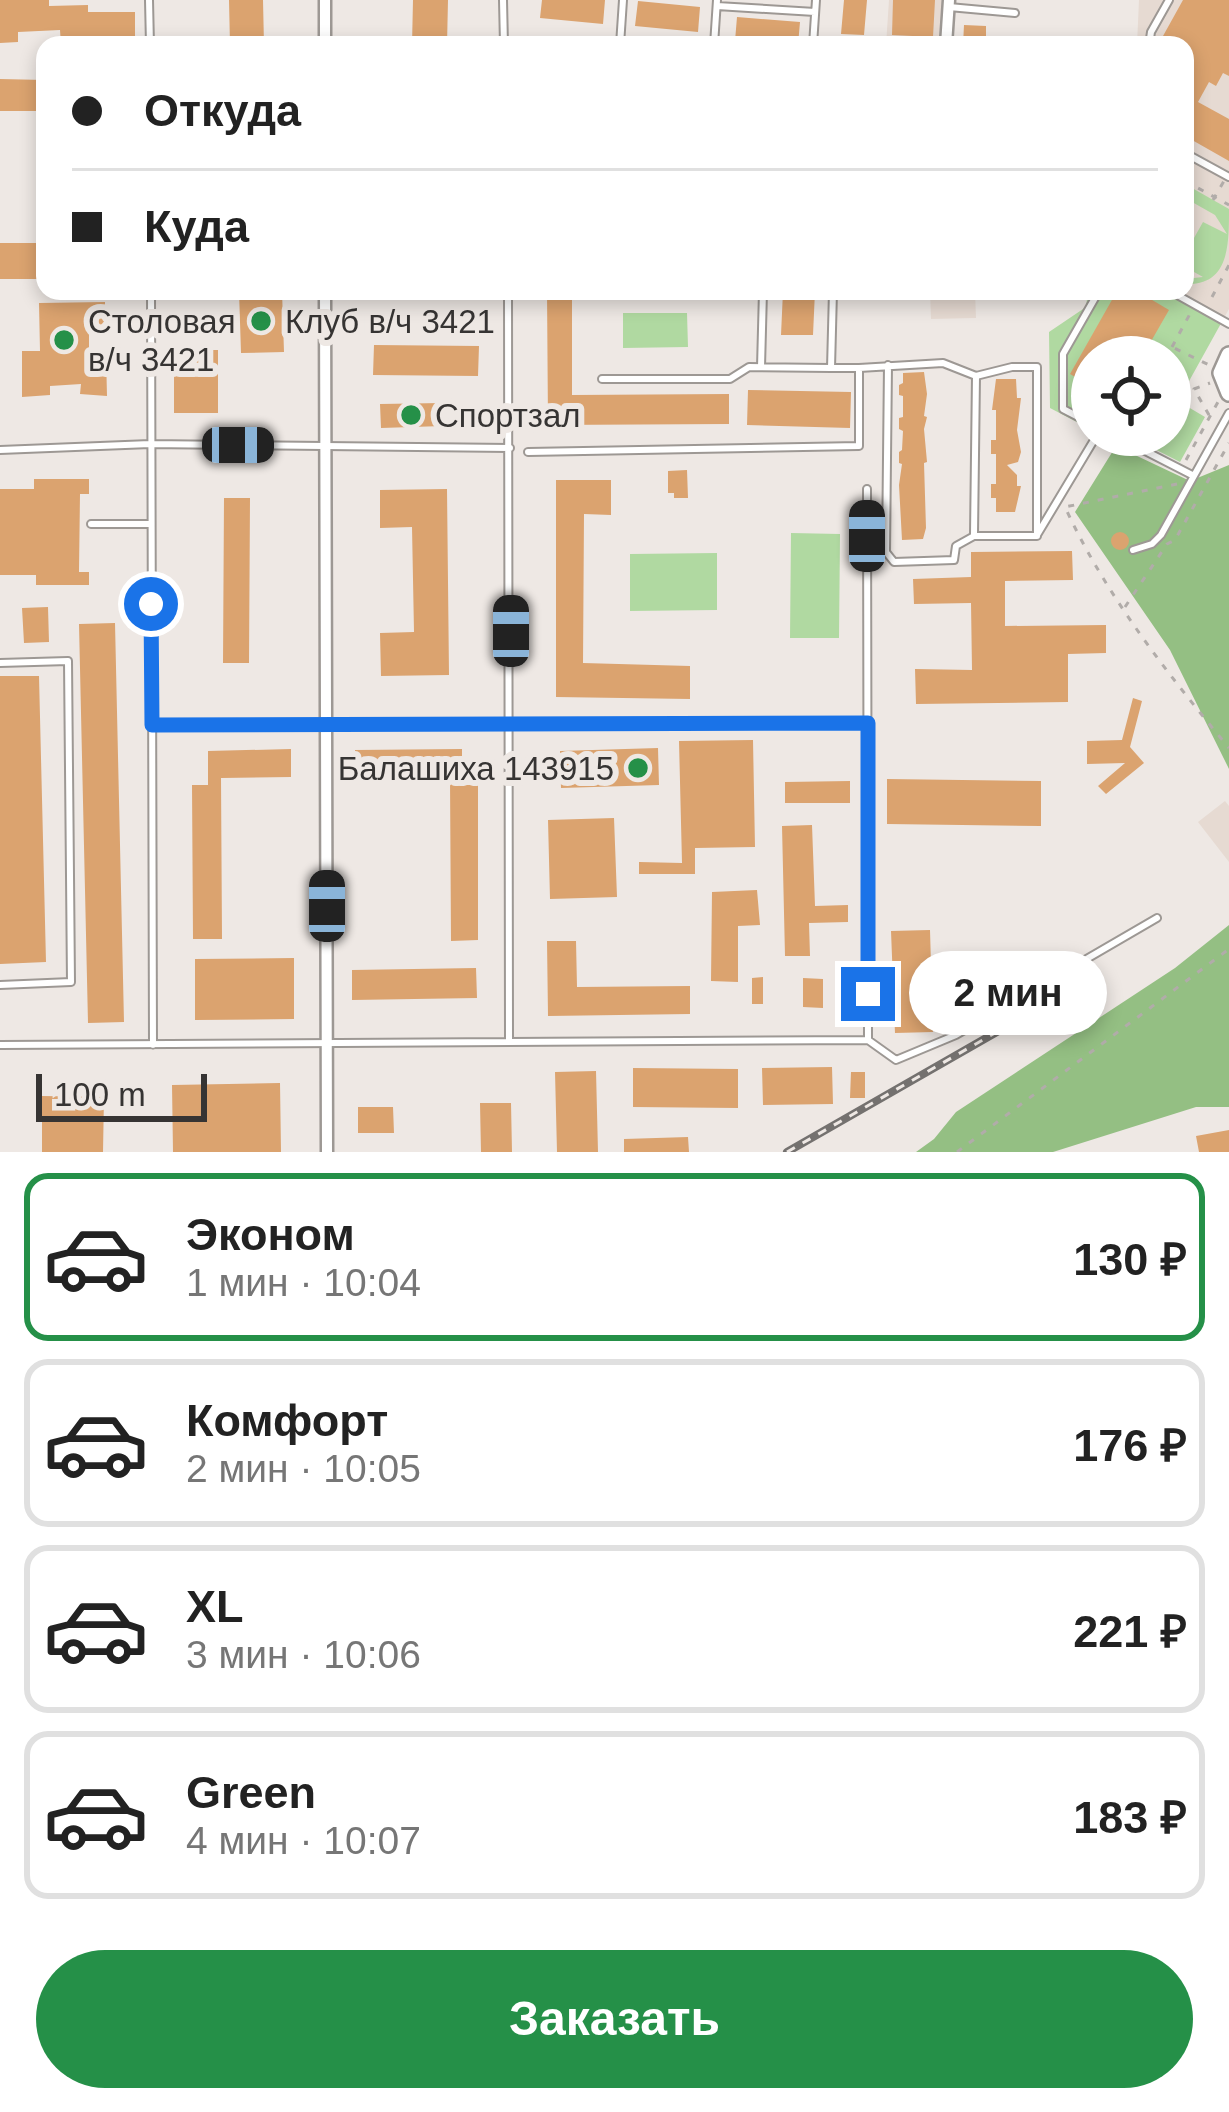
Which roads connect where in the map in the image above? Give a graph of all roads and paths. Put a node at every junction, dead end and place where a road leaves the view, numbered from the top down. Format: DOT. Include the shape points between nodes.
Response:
graph roads {
  1 [pos="149,0"];
  2 [pos="325,0"];
  3 [pos="503,0"];
  4 [pos="623,0"];
  5 [pos="816,0"];
  6 [pos="1168,0"];
  7 [pos="717,3"];
  8 [pos="949,3"];
  9 [pos="815,12"];
  10 [pos="1015,13"];
  11 [pos="150,36"];
  12 [pos="325,36"];
  13 [pos="504,36"];
  14 [pos="621,36"];
  15 [pos="715,36"];
  16 [pos="814,36"];
  17 [pos="947,36"];
  18 [pos="1150,36"];
  19 [pos="1194,158"];
  20 [pos="1228,176"];
  21 [pos="1194,187"];
  22 [pos="1214,199"];
  23 [pos="1229,206"];
  24 [pos="1229,265"];
  25 [pos="1212,297"];
  26 [pos="151,300"];
  27 [pos="326,300"];
  28 [pos="508,300"];
  29 [pos="763,300"];
  30 [pos="833,300"];
  31 [pos="1094,300"];
  32 [pos="1186,300"];
  33 [pos="1193,310"];
  34 [pos="1229,324"];
  35 [pos="1073,336"];
  36 [pos="1178,336"];
  37 [pos="1071,340"];
  38 [pos="1217,361"];
  39 [pos="888,365"];
  40 [pos="761,367"];
  41 [pos="831,368"];
  42 [pos="859,368"];
  43 [pos="976,376"];
  44 [pos="602,379"];
  45 [pos="1210,383"];
  46 [pos="1229,393"];
  47 [pos="1071,413"];
  48 [pos="1229,413"];
  49 [pos="1210,417"];
  50 [pos="1229,443"];
  51 [pos="150,444"];
  52 [pos="326,446"];
  53 [pos="510,448"];
  54 [pos="0,450"];
  55 [pos="528,452"];
  56 [pos="1085,456"];
  57 [pos="1159,456"];
  58 [pos="1181,470"];
  59 [pos="1193,478"];
  60 [pos="867,489"];
  61 [pos="91,524"];
  62 [pos="151,524"];
  63 [pos="974,536"];
  64 [pos="1037,536"];
  65 [pos="1133,550"];
  66 [pos="1124,610"];
  67 [pos="0,663"];
  68 [pos="511,723"];
  69 [pos="868,723"];
  70 [pos="326,724"];
  71 [pos="152,725"];
  72 [pos="1229,748"];
  73 [pos="1156,918"];
  74 [pos="1229,949"];
  75 [pos="0,985"];
  76 [pos="868,1040"];
  77 [pos="508,1041"];
  78 [pos="328,1042"];
  79 [pos="0,1045"];
  80 [pos="153,1045"];
  81 [pos="326,1152"];
  82 [pos="957,1152"];
  1 -- 11 [label="lane"];
  2 -- 12 [label="street"];
  3 -- 13 [label="lane"];
  4 -- 14 [label="lane"];
  5 -- 9 [label="lane"];
  6 -- 18 [label="lane"];
  7 -- 9 [label="lane"];
  7 -- 15 [label="lane"];
  8 -- 10 [label="lane"];
  8 -- 17 [label="street"];
  9 -- 16 [label="lane"];
  19 -- 20 [label="lane"];
  20 -- 22 [label="path"];
  21 -- 22 [label="path"];
  22 -- 23 [label="path"];
  24 -- 25 [label="path"];
  26 -- 51 [label="lane"];
  27 -- 52 [label="street"];
  28 -- 53 [label="lane"];
  29 -- 40 [label="lane"];
  30 -- 41 [label="lane"];
  31 -- 35 [label="lane"];
  32 -- 34 [label="lane"];
  33 -- 36 [label="path"];
  37 -- 47 [label="lane" via="1063,354 1063,409"];
  38 -- 45 [label="path"];
  38 -- 46 [label="street"];
  39 -- 42 [label="lane"];
  39 -- 43 [label="lane" via="943,363"];
  39 -- 63 [label="lane" via="886,552 894,562 954,560 956,546"];
  40 -- 41 [label="lane"];
  40 -- 44 [label="lane" via="730,379"];
  41 -- 42 [label="lane"];
  42 -- 55 [label="lane" via="859,446"];
  43 -- 63 [label="lane"];
  43 -- 64 [label="lane" via="1037,367"];
  45 -- 49 [label="path" via="1219,400"];
  45 -- 49 [label="path" via="1194,389"];
  48 -- 59 [label="lane"];
  49 -- 58 [label="path"];
  50 -- 66 [label="path"];
  51 -- 52 [label="lane"];
  51 -- 54 [label="lane"];
  51 -- 62 [label="lane"];
  52 -- 53 [label="lane"];
  52 -- 70 [label="street"];
  53 -- 68 [label="lane"];
  56 -- 64 [label="lane"];
  57 -- 58 [label="lane"];
  58 -- 59 [label="lane"];
  59 -- 65 [label="lane" via="1161,535"];
  59 -- 66 [label="path" via="1065,507"];
  60 -- 69 [label="lane"];
  61 -- 62 [label="lane"];
  62 -- 71 [label="lane"];
  63 -- 64 [label="lane"];
  66 -- 72 [label="path"];
  67 -- 75 [label="lane" via="68,661 71,982"];
  68 -- 69 [label="lane"];
  68 -- 70 [label="lane"];
  68 -- 77 [label="lane"];
  69 -- 76 [label="lane"];
  70 -- 71 [label="lane"];
  70 -- 78 [label="street"];
  71 -- 80 [label="lane"];
  73 -- 76 [label="lane" via="896,1060"];
  74 -- 82 [label="path"];
  76 -- 77 [label="lane"];
  77 -- 78 [label="lane"];
  78 -- 80 [label="lane"];
  78 -- 81 [label="street"];
  79 -- 80 [label="lane"];
}
